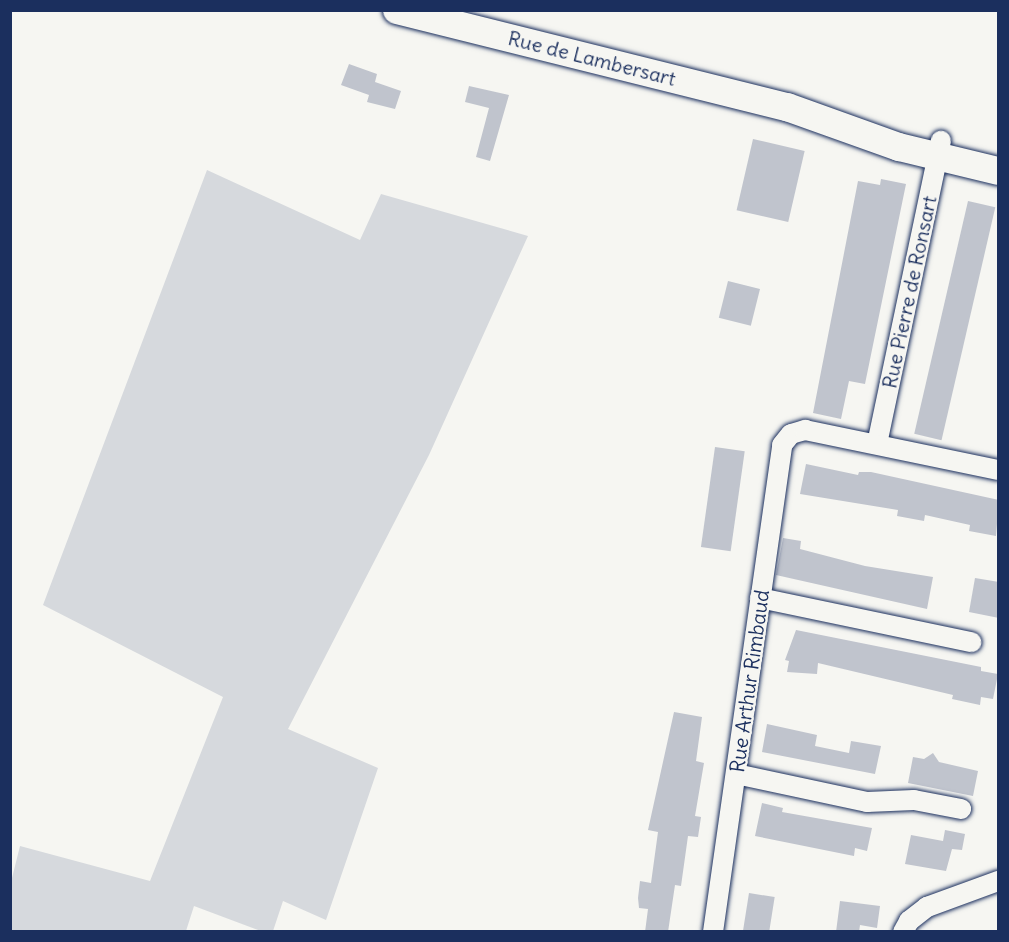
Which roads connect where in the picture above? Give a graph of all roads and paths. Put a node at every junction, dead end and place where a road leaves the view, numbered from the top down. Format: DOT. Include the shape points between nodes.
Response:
graph roads {
  1 [pos="397,10"];
  2 [pos="939,149"];
  3 [pos="999,154"];
  4 [pos="999,171"];
  5 [pos="877,444"];
  6 [pos="999,470"];
  7 [pos="760,598"];
  8 [pos="970,642"];
  9 [pos="736,774"];
  10 [pos="961,809"];
  11 [pos="999,881"];
  12 [pos="713,932"];
  13 [pos="903,932"];
  1 -- 2 [label="main road, Rue de Lambersart"];
  2 -- 3 [label="main road, Rue de Lambersart"];
  2 -- 4 [label="main road, Rue de Lambersart"];
  2 -- 5 [label="street, Rue Pierre de Ronsart"];
  5 -- 6 [label="street"];
  5 -- 7 [label="street, Rue Arthur Rimbaud" via="805,430 791,434 782,445"];
  7 -- 8 [label="street"];
  7 -- 9 [label="street, Rue Arthur Rimbaud"];
  9 -- 10 [label="street" via="867,802 914,800"];
  9 -- 12 [label="street, Rue Arthur Rimbaud"];
  11 -- 13 [label="street" via="927,907 909,921"];
}
